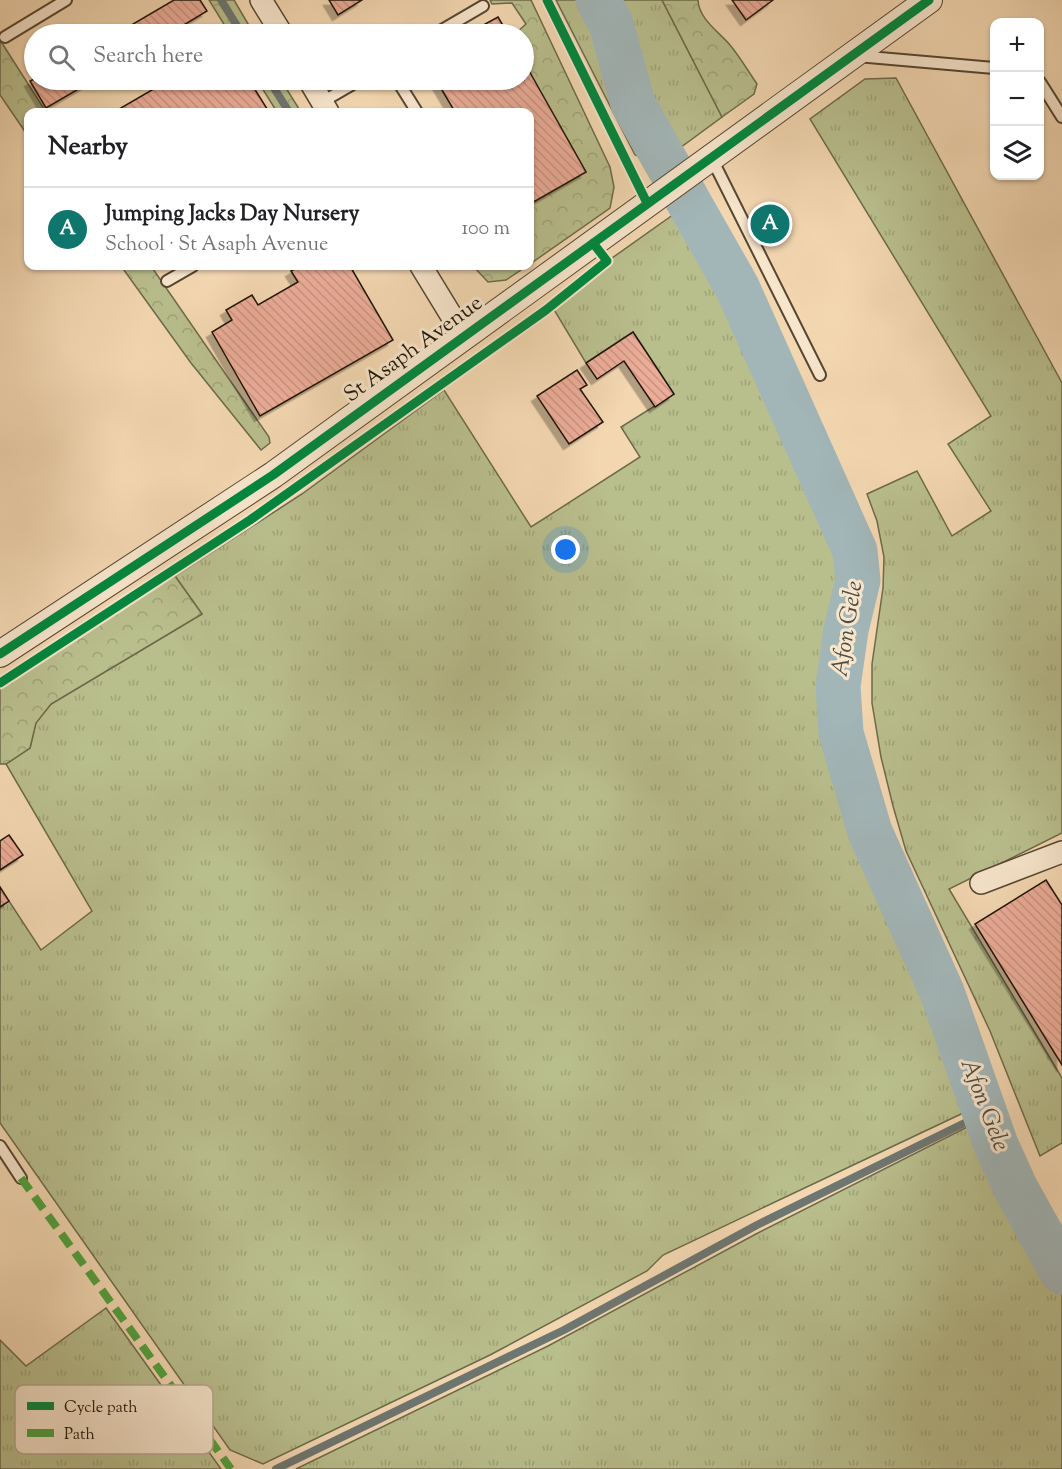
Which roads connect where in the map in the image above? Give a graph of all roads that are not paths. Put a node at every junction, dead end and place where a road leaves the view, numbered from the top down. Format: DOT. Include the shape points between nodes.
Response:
graph roads {
  1 [pos="66,0"];
  2 [pos="261,0"];
  3 [pos="929,0"];
  4 [pos="483,6"];
  5 [pos="26,24"];
  6 [pos="276,24"];
  7 [pos="452,24"];
  8 [pos="24,25"];
  9 [pos="4,37"];
  10 [pos="852,56"];
  11 [pos="990,68"];
  12 [pos="1044,88"];
  13 [pos="315,90"];
  14 [pos="347,90"];
  15 [pos="403,90"];
  16 [pos="325,107"];
  17 [pos="414,108"];
  18 [pos="1062,117"];
  19 [pos="704,161"];
  20 [pos="186,270"];
  21 [pos="423,270"];
  22 [pos="167,281"];
  23 [pos="465,338"];
  24 [pos="820,375"];
  25 [pos="0,654"];
  26 [pos="1062,852"];
  27 [pos="981,883"];
  28 [pos="0,1146"];
  29 [pos="21,1178"];
  1 -- 5 [label="lane"];
  2 -- 6 [label="street"];
  3 -- 10 [label="street, St Asaph Avenue"];
  4 -- 7 [label="lane"];
  8 -- 9 [label="lane"];
  10 -- 11 [label="lane"];
  10 -- 19 [label="street, St Asaph Avenue"];
  12 -- 18 [label="lane"];
  13 -- 16 [label="street"];
  14 -- 16 [label="lane"];
  15 -- 17 [label="lane"];
  19 -- 23 [label="street, St Asaph Avenue"];
  19 -- 24 [label="lane"];
  20 -- 22 [label="lane"];
  21 -- 23 [label="street"];
  23 -- 25 [label="street, St Asaph Avenue" via="273,475"];
  26 -- 27 [label="street"];
  28 -- 29 [label="lane"];
}
